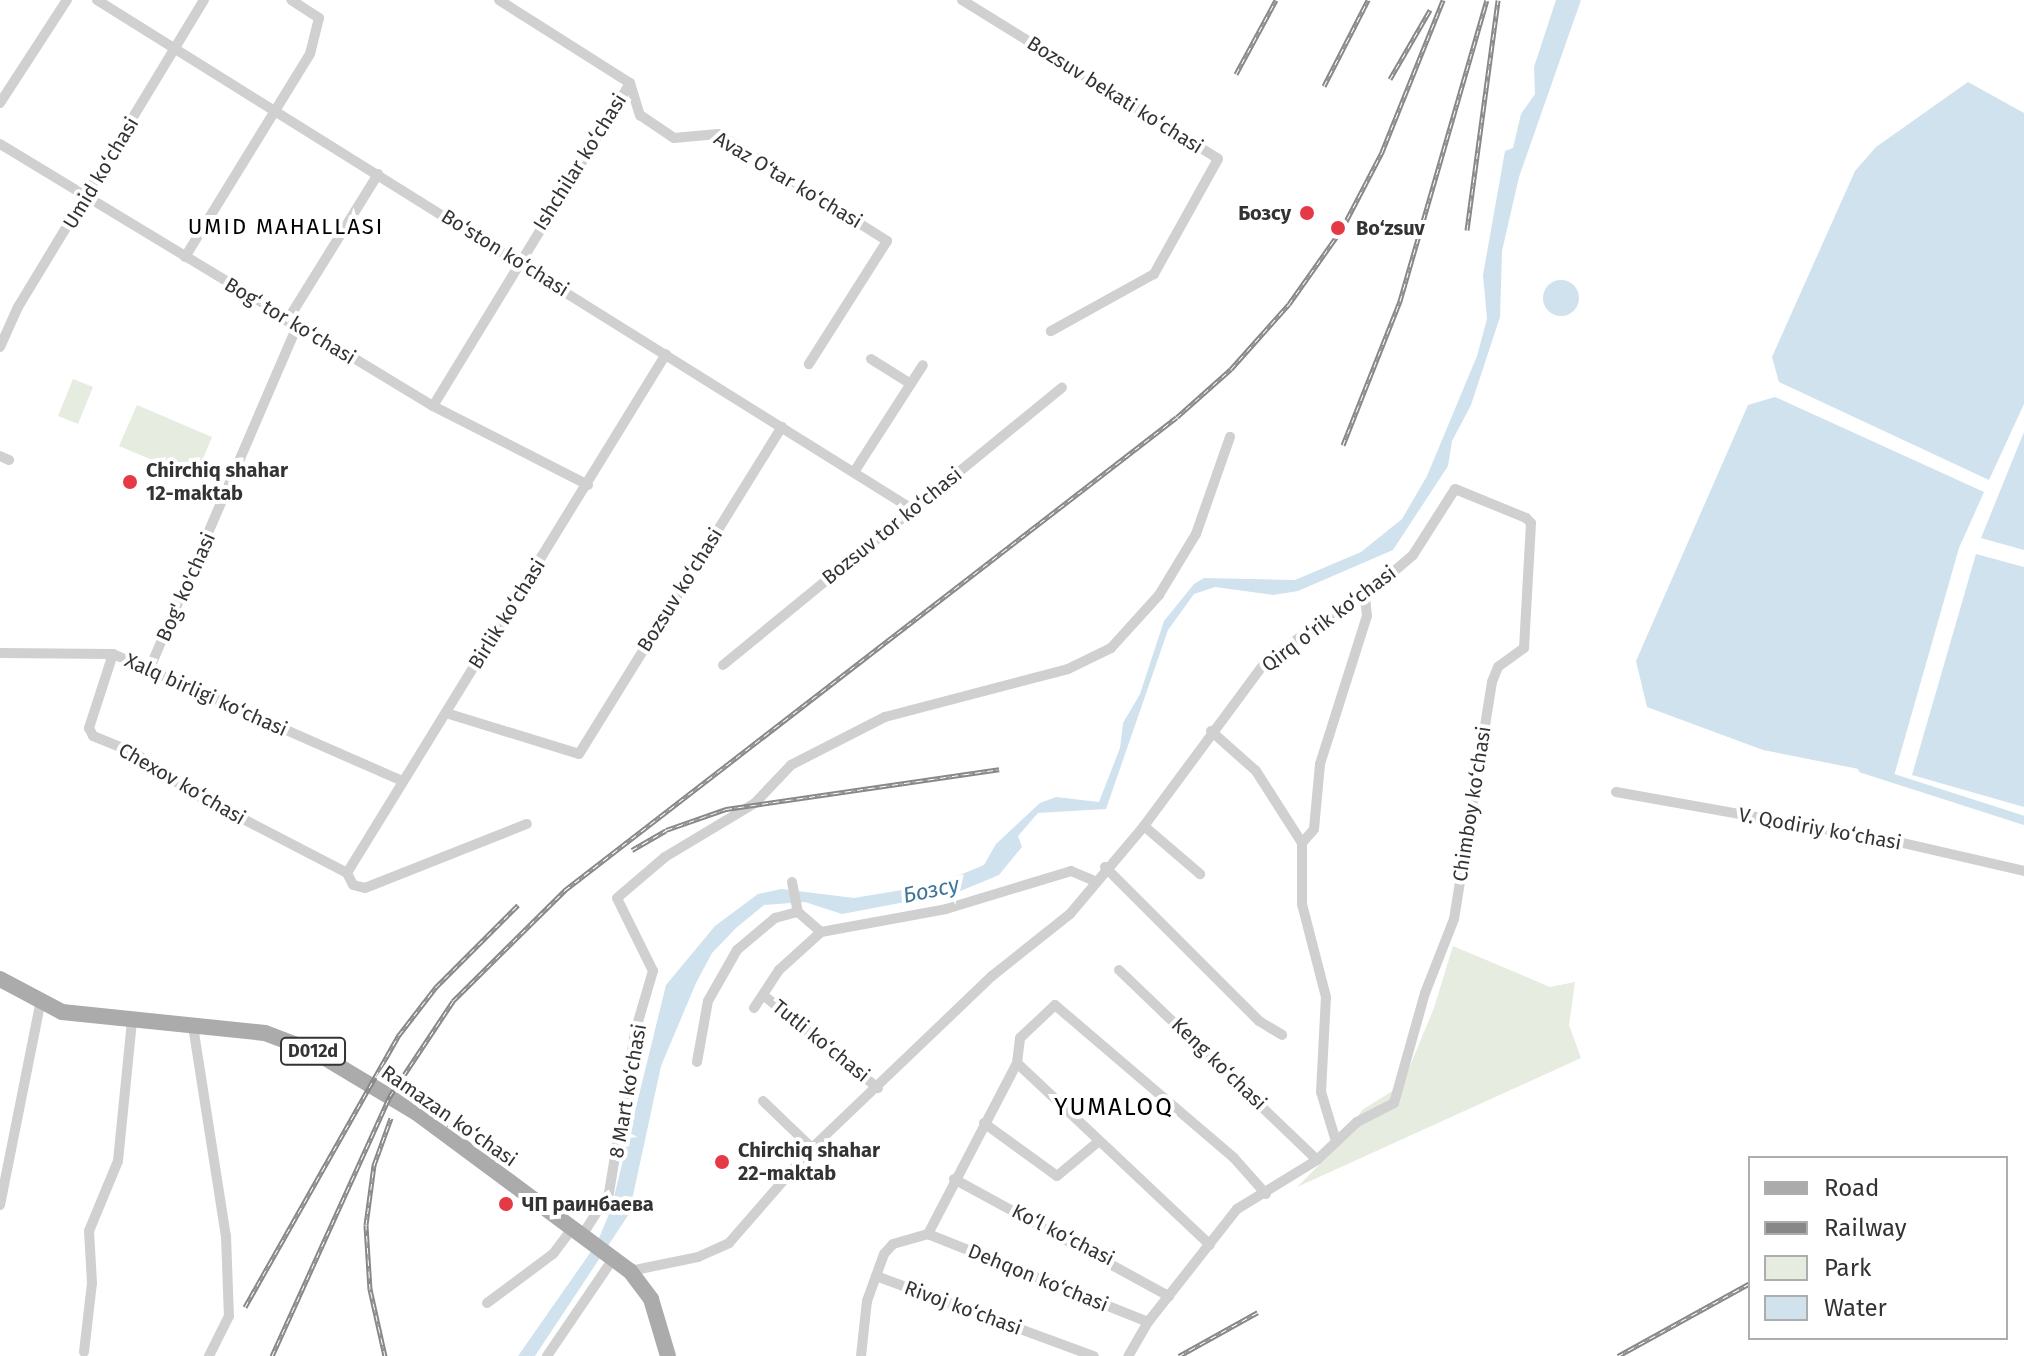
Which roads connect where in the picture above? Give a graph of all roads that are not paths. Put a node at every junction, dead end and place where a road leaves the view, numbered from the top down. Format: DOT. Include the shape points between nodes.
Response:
graph roads {
  1 [pos="67,0"];
  2 [pos="97,0"];
  3 [pos="204,0"];
  4 [pos="291,0"];
  5 [pos="499,0"];
  6 [pos="962,0"];
  7 [pos="175,47"];
  8 [pos="630,83"];
  9 [pos="0,103"];
  10 [pos="277,110"];
  11 [pos="0,144"];
  12 [pos="378,174"];
  13 [pos="88,197"];
  14 [pos="185,257"];
  15 [pos="518,261"];
  16 [pos="292,324"];
  17 [pos="1051,331"];
  18 [pos="0,347"];
  19 [pos="666,354"];
  20 [pos="871,359"];
  21 [pos="809,364"];
  22 [pos="923,365"];
  23 [pos="911,384"];
  24 [pos="1062,388"];
  25 [pos="433,406"];
  26 [pos="782,427"];
  27 [pos="1230,437"];
  28 [pos="854,472"];
  29 [pos="588,485"];
  30 [pos="1455,489"];
  31 [pos="912,509"];
  32 [pos="1365,596"];
  33 [pos="0,653"];
  34 [pos="113,654"];
  35 [pos="723,665"];
  36 [pos="149,670"];
  37 [pos="446,713"];
  38 [pos="1211,731"];
  39 [pos="402,781"];
  40 [pos="1616,792"];
  41 [pos="527,824"];
  42 [pos="1144,826"];
  43 [pos="1302,843"];
  44 [pos="1105,867"];
  45 [pos="2024,871"];
  46 [pos="347,873"];
  47 [pos="1200,874"];
  48 [pos="1095,881"];
  49 [pos="792,882"];
  50 [pos="798,912"];
  51 [pos="821,932"];
  52 [pos="1119,970"];
  53 [pos="0,979"];
  54 [pos="763,995"];
  55 [pos="40,1004"];
  56 [pos="754,1008"];
  57 [pos="132,1021"];
  58 [pos="193,1026"];
  59 [pos="1282,1035"];
  60 [pos="697,1062"];
  61 [pos="1017,1063"];
  62 [pos="878,1088"];
  63 [pos="763,1101"];
  64 [pos="984,1123"];
  65 [pos="1335,1138"];
  66 [pos="1098,1142"];
  67 [pos="812,1148"];
  68 [pos="1317,1160"];
  69 [pos="954,1179"];
  70 [pos="1266,1194"];
  71 [pos="0,1205"];
  72 [pos="576,1234"];
  73 [pos="928,1234"];
  74 [pos="1210,1245"];
  75 [pos="613,1259"];
  76 [pos="630,1271"];
  77 [pos="876,1276"];
  78 [pos="1169,1296"];
  79 [pos="487,1303"];
  80 [pos="1148,1322"];
  81 [pos="84,1352"];
  82 [pos="209,1356"];
  83 [pos="547,1356"];
  84 [pos="668,1356"];
  85 [pos="861,1356"];
  86 [pos="1094,1356"];
  87 [pos="1128,1356"];
  1 -- 9 [label="street"];
  2 -- 7 [label="street, Bo‘ston ko‘chasi"];
  3 -- 7 [label="street, Umid ko‘chasi"];
  4 -- 10 [label="street" via="319,18 320,26"];
  5 -- 8 [label="street"];
  6 -- 17 [label="street, Bozsuv bekati ko‘chasi" via="1218,159 1154,274"];
  7 -- 10 [label="street, Bo‘ston ko‘chasi"];
  7 -- 13 [label="street, Umid ko‘chasi"];
  8 -- 15 [label="street, Ishchilar ko‘chasi"];
  8 -- 21 [label="street, Avaz O‘tar ko‘chasi" via="640,115 674,138 718,134 887,241"];
  10 -- 12 [label="street, Bo‘ston ko‘chasi"];
  10 -- 14 [label="street"];
  11 -- 13 [label="street, Bog‘ tor ko‘chasi"];
  12 -- 15 [label="street, Bo‘ston ko‘chasi"];
  12 -- 16 [label="street, Bog' ko'chasi"];
  13 -- 14 [label="street, Bog‘ tor ko‘chasi"];
  13 -- 18 [label="street, Umid ko‘chasi" via="18,307"];
  14 -- 16 [label="street, Bog‘ tor ko‘chasi"];
  15 -- 19 [label="street, Bo‘ston ko‘chasi"];
  15 -- 25 [label="street, Ishchilar ko‘chasi"];
  16 -- 25 [label="street, Bog‘ tor ko‘chasi"];
  16 -- 36 [label="street, Bog' ko'chasi"];
  19 -- 26 [label="street, Bo‘ston ko‘chasi"];
  19 -- 29 [label="street, Birlik ko‘chasi"];
  20 -- 23 [label="street"];
  22 -- 23 [label="street"];
  23 -- 28 [label="street"];
  24 -- 31 [label="street, Bozsuv tor ko‘chasi"];
  25 -- 29 [label="street, Bog‘ tor ko‘chasi"];
  26 -- 28 [label="street, Bo‘ston ko‘chasi"];
  26 -- 37 [label="street, Bozsuv ko‘chasi" via="579,754"];
  27 -- 72 [label="street, 8 Mart ko‘chasi" via="1196,534 1159,595 1111,648 1068,669 885,717 791,765 742,812 665,857 617,898 653,971 635,1032 609,1193"];
  28 -- 31 [label="street, Bo‘ston ko‘chasi"];
  29 -- 37 [label="street, Birlik ko‘chasi"];
  30 -- 32 [label="street, Qirq o‘rik ko‘chasi" via="1413,555"];
  30 -- 65 [label="street, Chimboy ko‘chasi" via="1531,523 1524,648 1498,667 1492,682 1454,919 1425,993 1394,1103"];
  31 -- 35 [label="street, Bozsuv tor ko‘chasi"];
  32 -- 38 [label="street, Qirq o‘rik ko‘chasi" via="1331,614 1264,664"];
  32 -- 43 [label="street" via="1367,616 1320,764 1314,829"];
  33 -- 34 [label="street, Xalq birligi ko‘chasi"];
  34 -- 36 [label="street, Xalq birligi ko‘chasi"];
  34 -- 46 [label="street, Chexov ko‘chasi" via="89,728 93,736 135,753 209,802"];
  36 -- 39 [label="street, Xalq birligi ko‘chasi"];
  37 -- 39 [label="street, Birlik ko‘chasi"];
  38 -- 42 [label="street, Qirq o‘rik ko‘chasi"];
  38 -- 43 [label="street" via="1256,771"];
  39 -- 46 [label="street, Birlik ko‘chasi"];
  40 -- 45 [label="street, V. Qodiriy ko‘chasi" via="1903,843"];
  41 -- 46 [label="street" via="365,888 353,885"];
  42 -- 44 [label="street, Qirq o‘rik ko‘chasi"];
  42 -- 47 [label="street"];
  43 -- 65 [label="street" via="1302,904 1326,997 1321,1092"];
  44 -- 48 [label="street, Qirq o‘rik ko‘chasi"];
  44 -- 59 [label="street" via="1259,1021"];
  48 -- 51 [label="street" via="1071,871 946,909"];
  48 -- 62 [label="street, Qirq o‘rik ko‘chasi" via="1070,914 1003,966"];
  49 -- 50 [label="street"];
  50 -- 51 [label="street"];
  50 -- 60 [label="street" via="775,918 737,950 708,1001"];
  51 -- 54 [label="street, Tutli ko‘chasi" via="779,970"];
  52 -- 68 [label="street, Keng ko‘chasi"];
  53 -- 55 [label="main road, Ramazan ko‘chasi / D012d"];
  54 -- 56 [label="street, Tutli ko‘chasi"];
  54 -- 62 [label="street, Tutli ko‘chasi"];
  55 -- 57 [label="main road, Ramazan ko‘chasi / D012d"];
  55 -- 71 [label="street"];
  57 -- 58 [label="main road, Ramazan ko‘chasi / D012d"];
  57 -- 81 [label="street" via="122,1141 89,1231 92,1283"];
  58 -- 72 [label="main road, Ramazan ko‘chasi / D012d" via="265,1033 306,1047 417,1113"];
  58 -- 82 [label="street" via="226,1236 229,1316"];
  61 -- 64 [label="street"];
  61 -- 66 [label="street"];
  61 -- 70 [label="street" via="1020,1038 1055,1005 1234,1158"];
  62 -- 67 [label="street, Qirq o‘rik ko‘chasi"];
  63 -- 67 [label="street"];
  64 -- 66 [label="street" via="1057,1176"];
  64 -- 69 [label="street"];
  65 -- 68 [label="street"];
  66 -- 74 [label="street"];
  67 -- 76 [label="street, Qirq o‘rik ko‘chasi" via="729,1243 688,1260"];
  68 -- 70 [label="street"];
  69 -- 73 [label="street"];
  69 -- 78 [label="street, Ko‘l ko‘chasi" via="1125,1267"];
  70 -- 74 [label="street" via="1237,1209"];
  72 -- 75 [label="main road, Ramazan ko‘chasi / D012d"];
  72 -- 79 [label="street, 8 Mart ko‘chasi"];
  73 -- 77 [label="street" via="893,1244"];
  73 -- 80 [label="street, Dehqon ko‘chasi"];
  74 -- 78 [label="street"];
  75 -- 76 [label="main road, Ramazan ko‘chasi / D012d"];
  75 -- 83 [label="street"];
  76 -- 84 [label="main road, Ramazan ko‘chasi / D012d" via="651,1299"];
  77 -- 85 [label="street" via="867,1301"];
  77 -- 86 [label="street, Rivoj ko‘chasi"];
  78 -- 80 [label="street"];
  80 -- 87 [label="street"];
}
